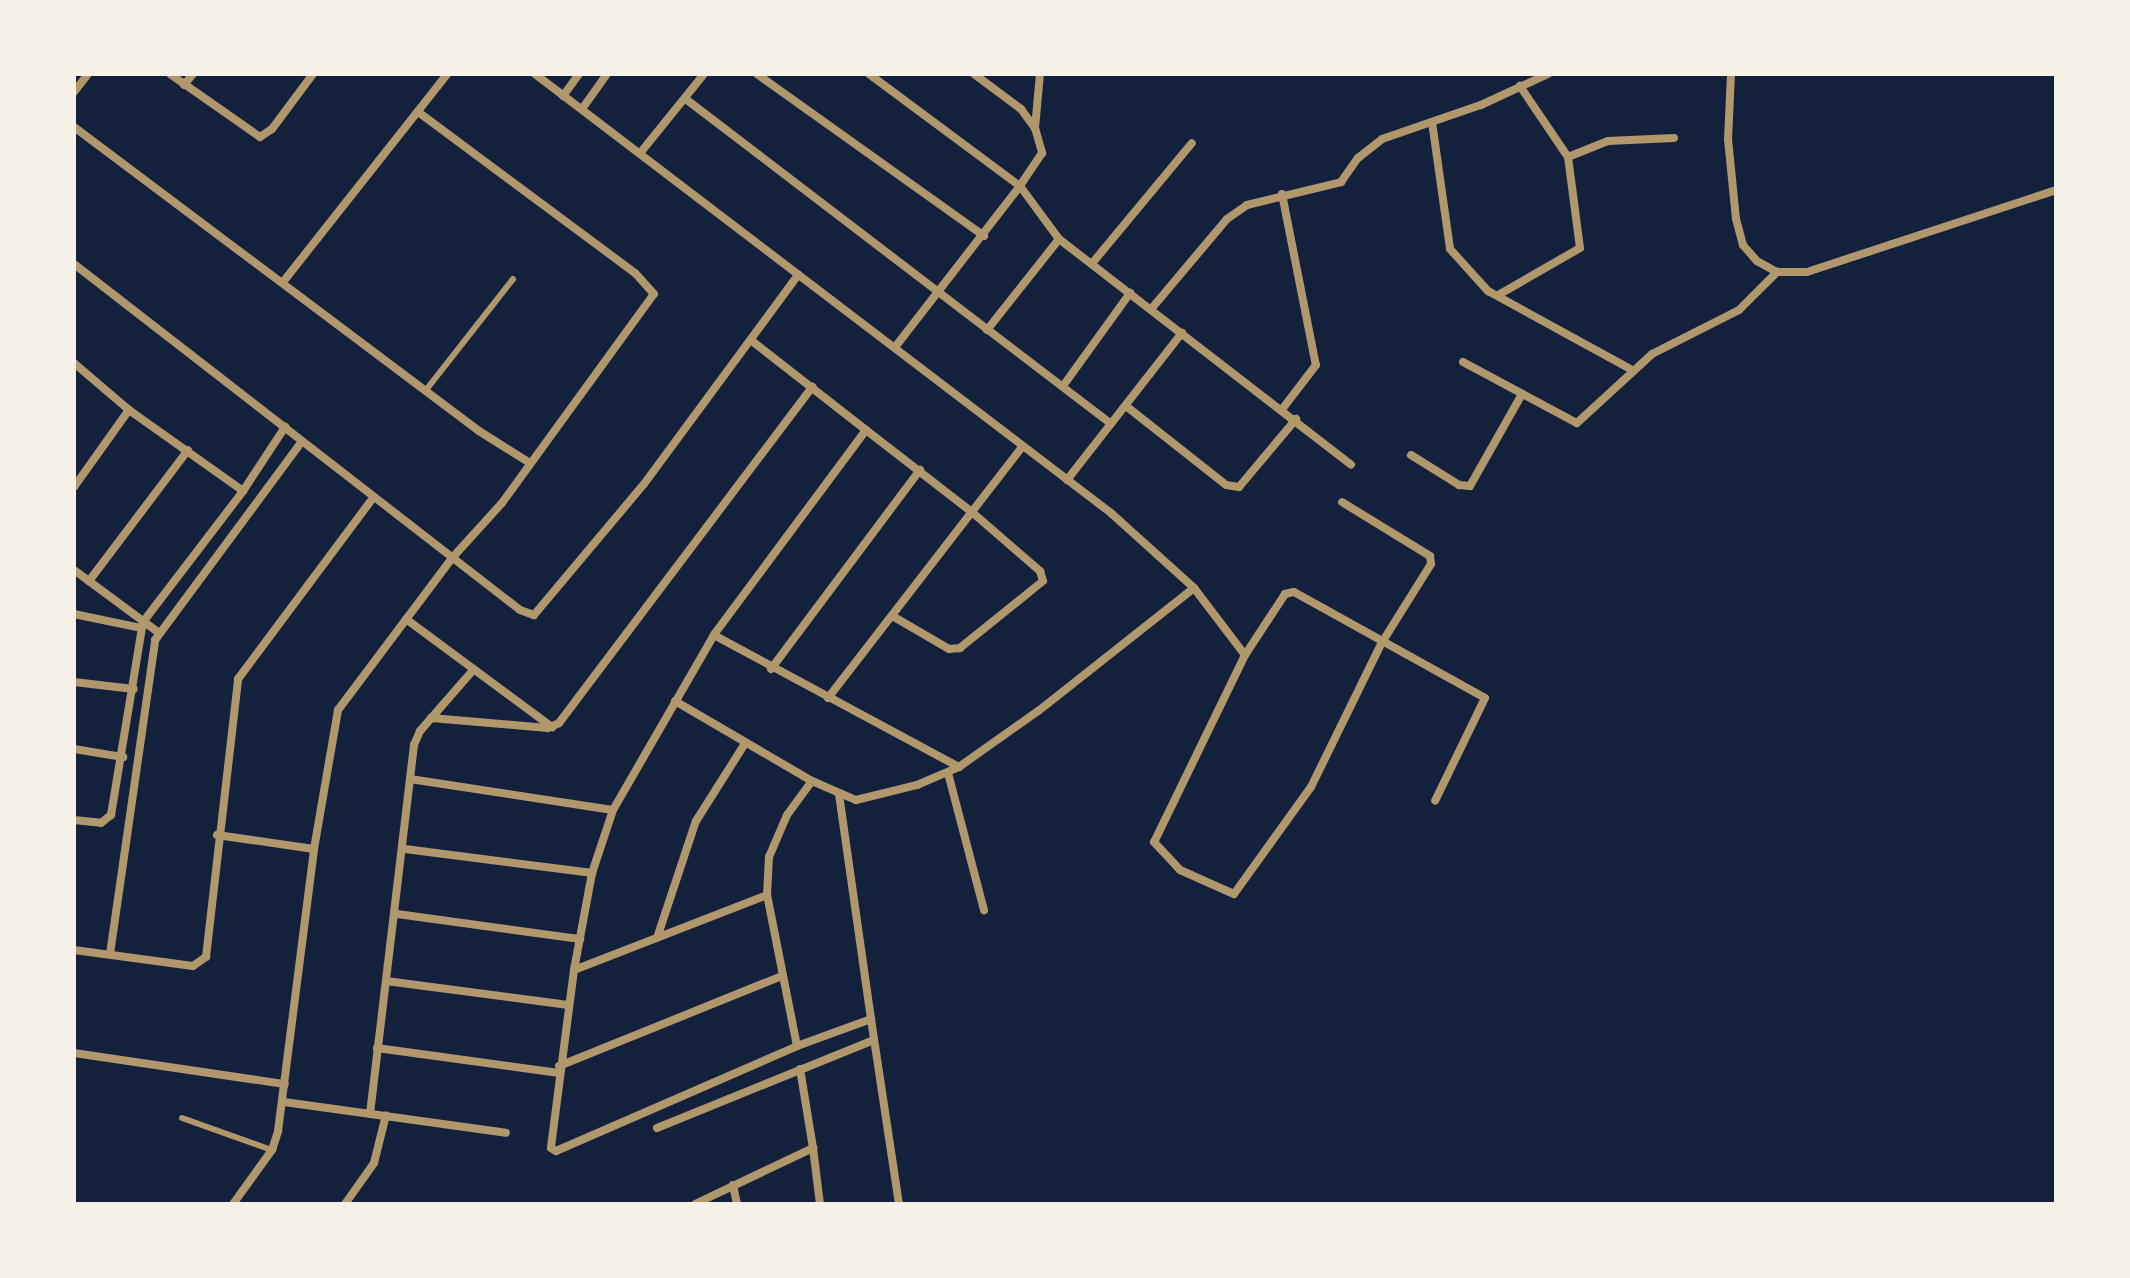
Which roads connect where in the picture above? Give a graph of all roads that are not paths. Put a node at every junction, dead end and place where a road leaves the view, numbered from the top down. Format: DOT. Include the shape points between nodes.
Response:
graph roads {
  1 [pos="88,74"];
  2 [pos="170,74"];
  3 [pos="193,74"];
  4 [pos="313,74"];
  5 [pos="447,74"];
  6 [pos="535,74"];
  7 [pos="579,74"];
  8 [pos="607,74"];
  9 [pos="704,74"];
  10 [pos="757,74"];
  11 [pos="869,74"];
  12 [pos="974,74"];
  13 [pos="1040,74"];
  14 [pos="1548,74"];
  15 [pos="1731,74"];
  16 [pos="184,85"];
  17 [pos="1520,86"];
  18 [pos="74,92"];
  19 [pos="563,96"];
  20 [pos="687,100"];
  21 [pos="582,109"];
  22 [pos="418,112"];
  23 [pos="1432,122"];
  24 [pos="74,127"];
  25 [pos="1035,128"];
  26 [pos="1674,138"];
  27 [pos="1192,143"];
  28 [pos="641,152"];
  29 [pos="1568,157"];
  30 [pos="1020,186"];
  31 [pos="2056,190"];
  32 [pos="1282,194"];
  33 [pos="984,236"];
  34 [pos="1059,239"];
  35 [pos="1094,261"];
  36 [pos="74,264"];
  37 [pos="1777,272"];
  38 [pos="798,275"];
  39 [pos="513,279"];
  40 [pos="283,282"];
  41 [pos="1130,293"];
  42 [pos="941,294"];
  43 [pos="1500,294"];
  44 [pos="1152,308"];
  45 [pos="987,330"];
  46 [pos="1182,333"];
  47 [pos="752,341"];
  48 [pos="895,347"];
  49 [pos="1463,362"];
  50 [pos="74,363"];
  51 [pos="1634,371"];
  52 [pos="1063,386"];
  53 [pos="812,387"];
  54 [pos="426,390"];
  55 [pos="1522,394"];
  56 [pos="1126,406"];
  57 [pos="1283,408"];
  58 [pos="129,410"];
  59 [pos="1296,419"];
  60 [pos="1110,423"];
  61 [pos="285,427"];
  62 [pos="866,430"];
  63 [pos="302,441"];
  64 [pos="1022,447"];
  65 [pos="188,450"];
  66 [pos="1411,455"];
  67 [pos="530,463"];
  68 [pos="1351,465"];
  69 [pos="920,470"];
  70 [pos="1067,480"];
  71 [pos="74,487"];
  72 [pos="243,491"];
  73 [pos="373,498"];
  74 [pos="1342,502"];
  75 [pos="973,513"];
  76 [pos="453,557"];
  77 [pos="74,570"];
  78 [pos="89,581"];
  79 [pos="1194,588"];
  80 [pos="74,614"];
  81 [pos="894,617"];
  82 [pos="406,619"];
  83 [pos="142,625"];
  84 [pos="159,633"];
  85 [pos="714,635"];
  86 [pos="1381,644"];
  87 [pos="1245,655"];
  88 [pos="474,669"];
  89 [pos="771,669"];
  90 [pos="74,682"];
  91 [pos="134,689"];
  92 [pos="828,698"];
  93 [pos="675,701"];
  94 [pos="431,718"];
  95 [pos="552,727"];
  96 [pos="744,745"];
  97 [pos="74,749"];
  98 [pos="123,757"];
  99 [pos="959,767"];
  100 [pos="948,773"];
  101 [pos="410,779"];
  102 [pos="812,781"];
  103 [pos="839,794"];
  104 [pos="1435,801"];
  105 [pos="613,810"];
  106 [pos="74,820"];
  107 [pos="217,835"];
  108 [pos="314,849"];
  109 [pos="405,849"];
  110 [pos="592,873"];
  111 [pos="767,895"];
  112 [pos="984,910"];
  113 [pos="397,914"];
  114 [pos="657,938"];
  115 [pos="580,939"];
  116 [pos="74,950"];
  117 [pos="110,954"];
  118 [pos="574,970"];
  119 [pos="782,976"];
  120 [pos="386,981"];
  121 [pos="568,1005"];
  122 [pos="871,1019"];
  123 [pos="874,1040"];
  124 [pos="797,1046"];
  125 [pos="377,1048"];
  126 [pos="74,1053"];
  127 [pos="800,1069"];
  128 [pos="559,1070"];
  129 [pos="285,1084"];
  130 [pos="284,1102"];
  131 [pos="370,1114"];
  132 [pos="386,1115"];
  133 [pos="182,1118"];
  134 [pos="657,1128"];
  135 [pos="506,1133"];
  136 [pos="813,1148"];
  137 [pos="272,1150"];
  138 [pos="733,1185"];
  139 [pos="233,1204"];
  140 [pos="345,1204"];
  141 [pos="695,1204"];
  142 [pos="737,1204"];
  143 [pos="820,1204"];
  144 [pos="899,1204"];
  1 -- 18 [label="street"];
  2 -- 16 [label="street"];
  3 -- 16 [label="street"];
  4 -- 16 [label="street" via="272,129 260,137"];
  5 -- 22 [label="street"];
  6 -- 19 [label="street"];
  7 -- 19 [label="street"];
  8 -- 21 [label="street"];
  9 -- 20 [label="street"];
  10 -- 33 [label="street"];
  11 -- 30 [label="street"];
  12 -- 25 [label="street" via="1021,109"];
  13 -- 25 [label="street"];
  14 -- 17 [label="street"];
  15 -- 37 [label="street" via="1728,139 1736,219 1743,245"];
  17 -- 23 [label="street"];
  17 -- 29 [label="street"];
  19 -- 21 [label="street"];
  20 -- 28 [label="street"];
  20 -- 42 [label="street"];
  21 -- 28 [label="street"];
  22 -- 40 [label="street"];
  22 -- 67 [label="street" via="653,287 651,304"];
  23 -- 32 [label="street" via="1382,139 1358,158 1341,182"];
  23 -- 43 [label="street" via="1450,249 1488,291"];
  24 -- 40 [label="street"];
  25 -- 30 [label="street" via="1042,153"];
  26 -- 29 [label="street" via="1608,141"];
  27 -- 35 [label="street"];
  28 -- 38 [label="street"];
  29 -- 43 [label="street" via="1580,248"];
  30 -- 33 [label="street"];
  30 -- 34 [label="street"];
  31 -- 37 [label="street" via="1807,272"];
  32 -- 44 [label="street" via="1247,205 1227,219"];
  32 -- 57 [label="street" via="1316,365"];
  33 -- 42 [label="street"];
  34 -- 35 [label="street"];
  34 -- 45 [label="street"];
  35 -- 41 [label="street"];
  36 -- 61 [label="street"];
  37 -- 51 [label="street" via="1739,310 1652,354"];
  38 -- 47 [label="street"];
  38 -- 48 [label="street"];
  39 -- 54 [label="lane"];
  40 -- 54 [label="street"];
  41 -- 44 [label="street"];
  41 -- 52 [label="street"];
  42 -- 45 [label="street"];
  42 -- 48 [label="street"];
  43 -- 51 [label="street"];
  44 -- 46 [label="street"];
  45 -- 52 [label="street"];
  46 -- 56 [label="street"];
  46 -- 57 [label="street"];
  47 -- 53 [label="street"];
  47 -- 76 [label="street" via="541,612 520,610"];
  48 -- 64 [label="street"];
  49 -- 55 [label="street"];
  50 -- 58 [label="street"];
  51 -- 55 [label="street" via="1577,423"];
  52 -- 60 [label="street"];
  53 -- 62 [label="street"];
  53 -- 95 [label="street"];
  54 -- 67 [label="street"];
  55 -- 66 [label="street" via="1470,486 1459,485"];
  56 -- 59 [label="street" via="1226,485 1239,487"];
  56 -- 60 [label="street"];
  57 -- 59 [label="street"];
  58 -- 65 [label="street"];
  58 -- 71 [label="street"];
  59 -- 68 [label="street"];
  60 -- 70 [label="street"];
  61 -- 63 [label="street"];
  61 -- 72 [label="street"];
  62 -- 69 [label="street"];
  62 -- 85 [label="street"];
  63 -- 73 [label="street"];
  63 -- 84 [label="street"];
  64 -- 70 [label="street"];
  64 -- 75 [label="street"];
  65 -- 72 [label="street"];
  65 -- 78 [label="street"];
  67 -- 76 [label="street"];
  69 -- 75 [label="street"];
  69 -- 89 [label="street"];
  70 -- 79 [label="street" via="1166,558"];
  72 -- 83 [label="street"];
  73 -- 76 [label="street"];
  73 -- 107 [label="street" via="238,679"];
  74 -- 86 [label="street" via="1430,556 1431,564"];
  75 -- 81 [label="street"];
  75 -- 81 [label="street" via="1040,571 1043,581 960,648 949,649"];
  76 -- 82 [label="street"];
  77 -- 78 [label="street"];
  78 -- 83 [label="street"];
  79 -- 87 [label="street"];
  79 -- 99 [label="street"];
  80 -- 83 [label="street"];
  81 -- 92 [label="street"];
  82 -- 88 [label="street"];
  82 -- 108 [label="street" via="338,710"];
  83 -- 84 [label="street"];
  83 -- 91 [label="street"];
  84 -- 117 [label="street"];
  85 -- 89 [label="street"];
  85 -- 93 [label="street"];
  86 -- 87 [label="street" via="1294,592 1285,594"];
  86 -- 87 [label="street" via="1311,787 1234,894 1180,870 1154,842"];
  86 -- 104 [label="street" via="1486,701"];
  88 -- 94 [label="street"];
  88 -- 95 [label="street"];
  89 -- 92 [label="street"];
  90 -- 91 [label="street"];
  91 -- 98 [label="street"];
  92 -- 99 [label="street"];
  93 -- 96 [label="street"];
  93 -- 105 [label="street"];
  94 -- 95 [label="street"];
  94 -- 101 [label="street" via="414,745"];
  96 -- 102 [label="street"];
  96 -- 114 [label="street" via="696,821"];
  97 -- 98 [label="street"];
  98 -- 106 [label="street" via="109,819"];
  99 -- 100 [label="street"];
  100 -- 103 [label="street" via="878,796 856,800"];
  100 -- 112 [label="street"];
  101 -- 105 [label="street"];
  101 -- 109 [label="street"];
  102 -- 103 [label="street"];
  102 -- 111 [label="street" via="777,834 769,857"];
  103 -- 122 [label="street"];
  105 -- 110 [label="street"];
  107 -- 108 [label="street"];
  107 -- 117 [label="street" via="203,961 193,966"];
  108 -- 129 [label="street"];
  109 -- 110 [label="street"];
  109 -- 113 [label="street"];
  110 -- 115 [label="street"];
  111 -- 114 [label="street"];
  111 -- 119 [label="street"];
  113 -- 115 [label="street"];
  113 -- 120 [label="street"];
  114 -- 118 [label="street"];
  115 -- 118 [label="street"];
  116 -- 117 [label="street"];
  118 -- 121 [label="street"];
  119 -- 124 [label="street"];
  119 -- 128 [label="street"];
  120 -- 121 [label="street"];
  120 -- 125 [label="street"];
  121 -- 128 [label="street"];
  122 -- 123 [label="street"];
  122 -- 124 [label="street"];
  123 -- 127 [label="street"];
  123 -- 144 [label="street"];
  124 -- 128 [label="street" via="556,1151 548,1143"];
  125 -- 128 [label="street"];
  125 -- 131 [label="street"];
  126 -- 129 [label="street"];
  127 -- 134 [label="street"];
  127 -- 136 [label="street"];
  129 -- 130 [label="street"];
  130 -- 131 [label="street"];
  130 -- 137 [label="street"];
  131 -- 132 [label="street"];
  132 -- 135 [label="street"];
  132 -- 140 [label="street" via="374,1163"];
  133 -- 137 [label="lane"];
  136 -- 138 [label="street"];
  136 -- 143 [label="street"];
  137 -- 139 [label="street"];
  138 -- 141 [label="street"];
  138 -- 142 [label="street"];
}
